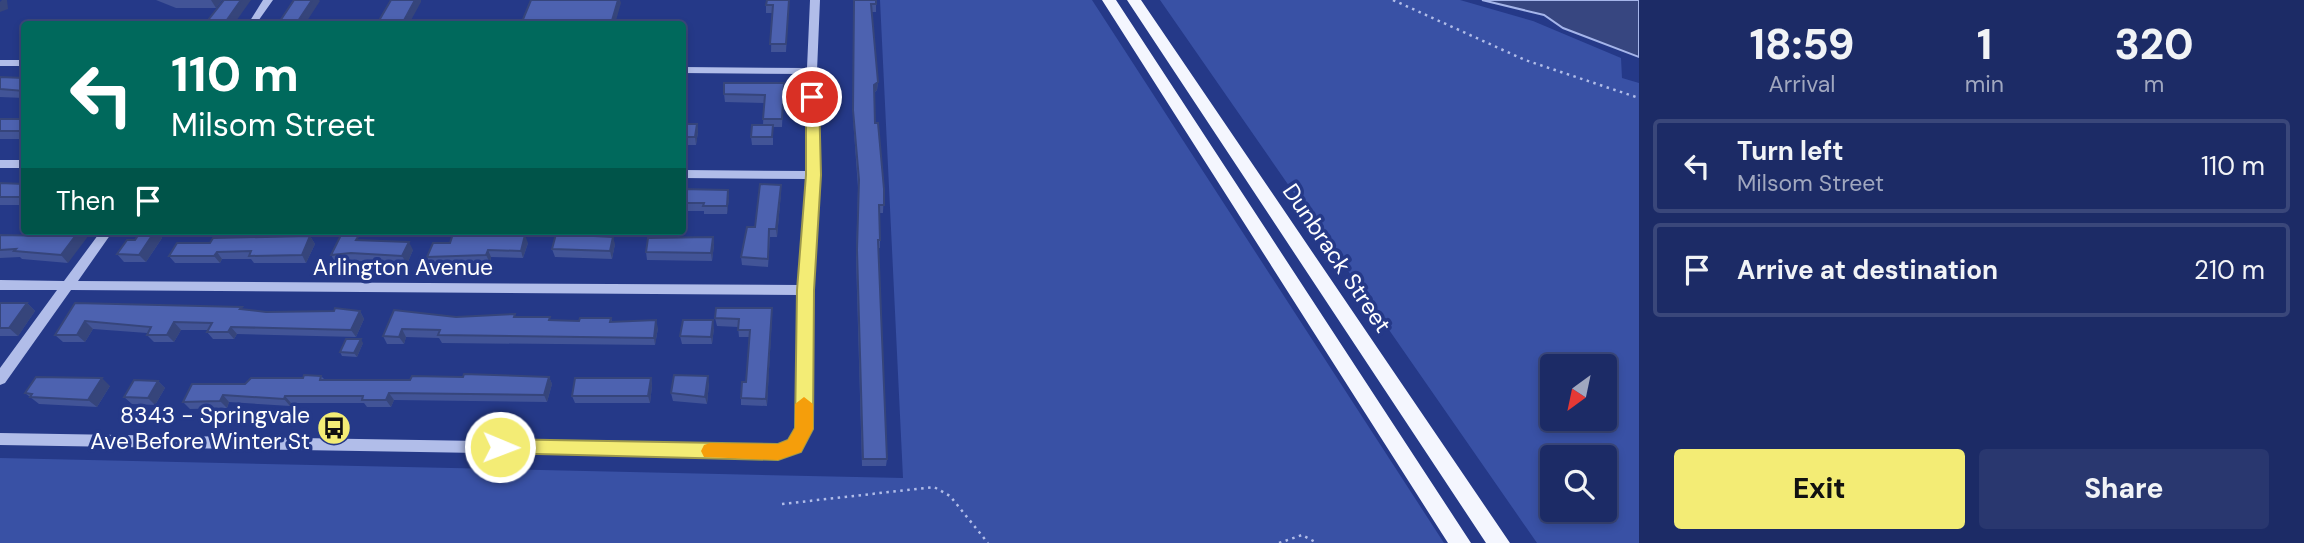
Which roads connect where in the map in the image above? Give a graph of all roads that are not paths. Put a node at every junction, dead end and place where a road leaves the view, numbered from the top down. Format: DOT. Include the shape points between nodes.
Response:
graph roads {
  1 [pos="268,0"];
  2 [pos="815,0"];
  3 [pos="1109,0"];
  4 [pos="1134,0"];
  5 [pos="254,21"];
  6 [pos="0,63"];
  7 [pos="21,63"];
  8 [pos="686,69"];
  9 [pos="812,71"];
  10 [pos="0,164"];
  11 [pos="21,164"];
  12 [pos="686,174"];
  13 [pos="814,175"];
  14 [pos="104,235"];
  15 [pos="0,285"];
  16 [pos="70,286"];
  17 [pos="806,290"];
  18 [pos="0,379"];
  19 [pos="0,439"];
  20 [pos="794,446"];
  21 [pos="1460,543"];
  22 [pos="1499,543"];
  1 -- 5 [label="street"];
  2 -- 9 [label="street"];
  3 -- 21 [label="main road"];
  4 -- 22 [label="main road, Dunbrack Street"];
  6 -- 7 [label="street"];
  8 -- 9 [label="street"];
  9 -- 13 [label="street"];
  10 -- 11 [label="street"];
  12 -- 13 [label="street"];
  13 -- 17 [label="street"];
  14 -- 16 [label="street"];
  15 -- 16 [label="street, Arlington Avenue"];
  16 -- 17 [label="street, Arlington Avenue"];
  16 -- 18 [label="street"];
  17 -- 20 [label="street" via="804,429"];
  19 -- 20 [label="street" via="778,452"];
}
